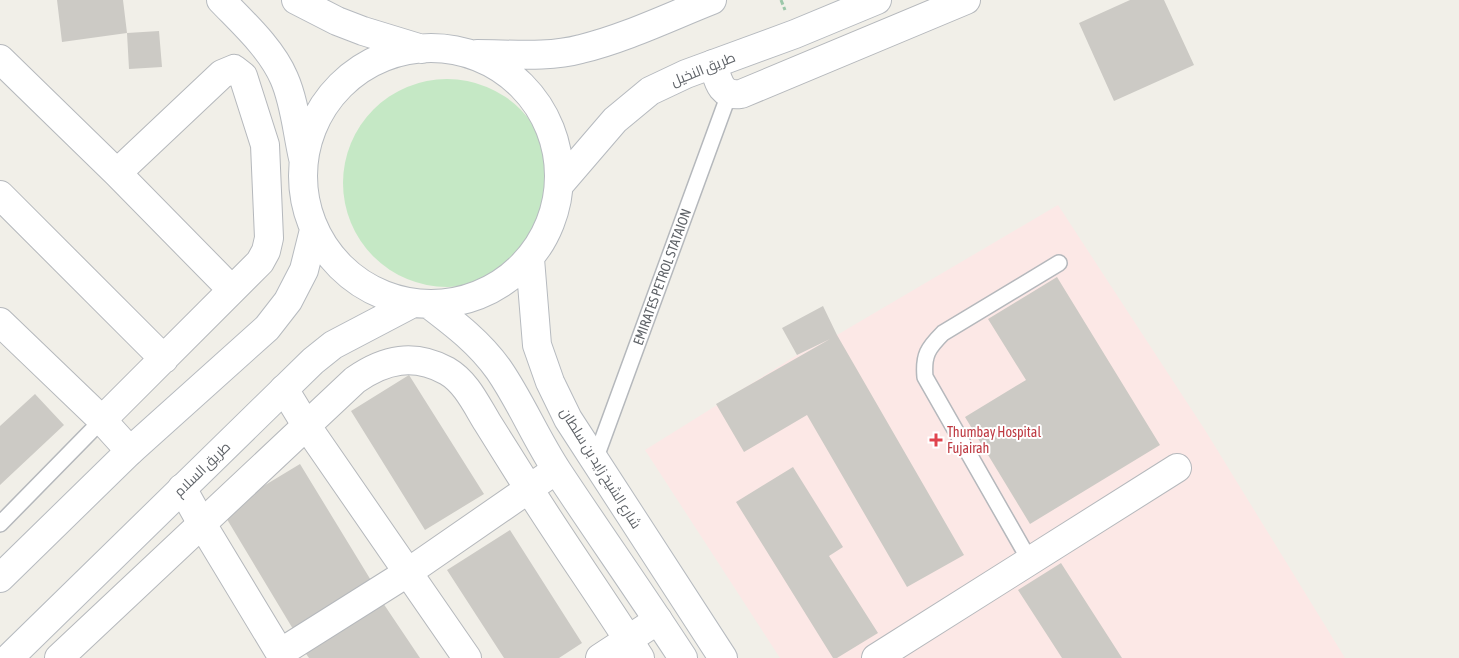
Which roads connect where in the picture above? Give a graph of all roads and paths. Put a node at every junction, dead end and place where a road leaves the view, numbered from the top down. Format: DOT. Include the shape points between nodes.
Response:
graph roads {
  1 [pos="221,0"];
  2 [pos="296,0"];
  3 [pos="712,0"];
  4 [pos="877,0"];
  5 [pos="966,0"];
  6 [pos="422,49"];
  7 [pos="470,54"];
  8 [pos="0,59"];
  9 [pos="713,64"];
  10 [pos="729,94"];
  11 [pos="304,160"];
  12 [pos="117,173"];
  13 [pos="560,184"];
  14 [pos="0,195"];
  15 [pos="314,230"];
  16 [pos="530,259"];
  17 [pos="1059,263"];
  18 [pos="232,290"];
  19 [pos="421,304"];
  20 [pos="0,322"];
  21 [pos="164,359"];
  22 [pos="284,389"];
  23 [pos="102,420"];
  24 [pos="306,425"];
  25 [pos="130,451"];
  26 [pos="595,460"];
  27 [pos="1177,468"];
  28 [pos="556,470"];
  29 [pos="182,488"];
  30 [pos="528,489"];
  31 [pos="0,524"];
  32 [pos="202,524"];
  33 [pos="1030,561"];
  34 [pos="407,573"];
  35 [pos="0,578"];
  36 [pos="658,620"];
  37 [pos="634,649"];
  38 [pos="281,656"];
  39 [pos="9,658"];
  40 [pos="59,658"];
  41 [pos="468,658"];
  42 [pos="600,658"];
  43 [pos="683,658"];
  44 [pos="723,658"];
  45 [pos="876,658"];
  1 -- 11 [label="street" via="269,53 284,77"];
  2 -- 6 [label="street" via="363,31"];
  3 -- 7 [label="street" via="580,50 545,54"];
  4 -- 9 [label="street, طريق النخيل"];
  5 -- 10 [label="street" via="741,94"];
  6 -- 7 [label="street"];
  6 -- 11 [label="street" via="379,59 342,83 316,118"];
  7 -- 13 [label="street" via="501,68 527,91 546,118 557,150"];
  8 -- 12 [label="street"];
  9 -- 10 [label="street" via="720,87"];
  9 -- 13 [label="street, طريق النخيل" via="650,91 614,120"];
  10 -- 26 [label="lane, EMIRATES PETROL STATAION"];
  11 -- 15 [label="street" via="302,184"];
  12 -- 18 [label="street"];
  12 -- 18 [label="street" via="222,74 234,69 243,76 264,145 269,238 260,262"];
  13 -- 16 [label="street" via="551,224"];
  14 -- 21 [label="street"];
  15 -- 19 [label="street" via="338,266 373,291"];
  15 -- 25 [label="street" via="304,270 288,301 267,328"];
  16 -- 19 [label="street" via="502,284 467,300"];
  16 -- 26 [label="street, شارع الشيخ زايد بن سلطان" via="537,345 553,390"];
  17 -- 33 [label="lane" via="942,333 930,346 924,362 925,377"];
  18 -- 21 [label="street"];
  19 -- 22 [label="street, طريق السلام" via="333,345"];
  19 -- 28 [label="street" via="455,324 498,368"];
  20 -- 23 [label="street"];
  21 -- 23 [label="street"];
  22 -- 24 [label="street"];
  22 -- 29 [label="street, طريق السلام"];
  23 -- 25 [label="street"];
  23 -- 31 [label="lane"];
  24 -- 30 [label="street" via="372,368 404,360 431,364 449,372 464,386"];
  24 -- 32 [label="street"];
  24 -- 34 [label="street"];
  25 -- 35 [label="street"];
  26 -- 44 [label="street, شارع الشيخ زايد بن سلطان"];
  27 -- 33 [label="street"];
  28 -- 30 [label="street"];
  28 -- 36 [label="street"];
  29 -- 32 [label="street"];
  29 -- 39 [label="street, طريق السلام"];
  30 -- 34 [label="street"];
  30 -- 37 [label="street"];
  32 -- 38 [label="street"];
  32 -- 40 [label="street"];
  33 -- 45 [label="street"];
  34 -- 38 [label="street"];
  34 -- 41 [label="street"];
  36 -- 37 [label="street"];
  36 -- 43 [label="street"];
  37 -- 42 [label="street"];
}
